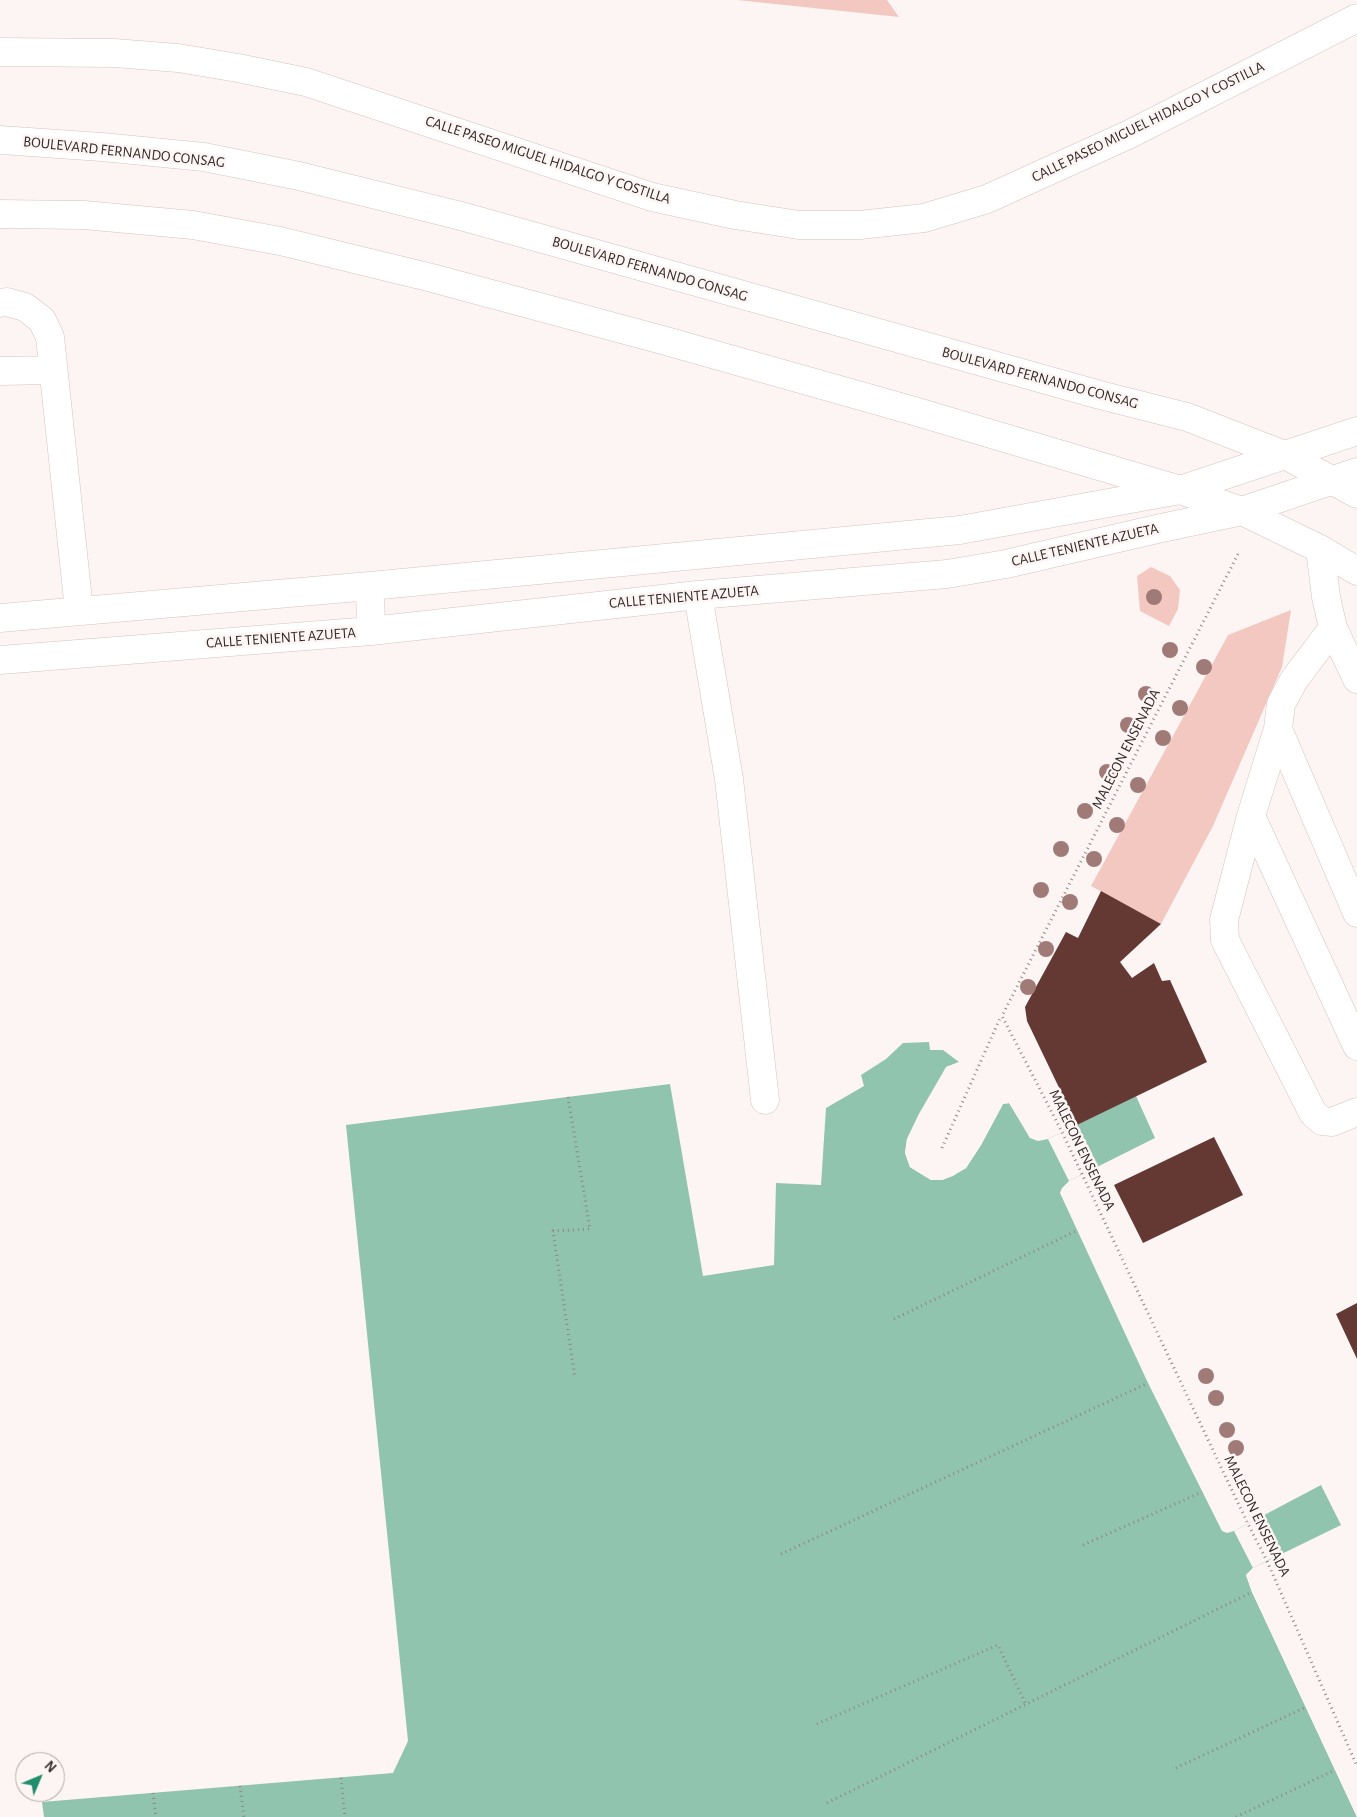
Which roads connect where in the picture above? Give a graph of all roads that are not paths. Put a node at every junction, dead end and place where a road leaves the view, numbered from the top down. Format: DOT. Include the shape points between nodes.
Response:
graph roads {
  1 [pos="1357,18"];
  2 [pos="0,52"];
  3 [pos="0,140"];
  4 [pos="0,214"];
  5 [pos="0,302"];
  6 [pos="53,370"];
  7 [pos="0,371"];
  8 [pos="1357,431"];
  9 [pos="1287,456"];
  10 [pos="1345,476"];
  11 [pos="1180,490"];
  12 [pos="1357,494"];
  13 [pos="1242,511"];
  14 [pos="1320,548"];
  15 [pos="1357,571"];
  16 [pos="370,586"];
  17 [pos="698,595"];
  18 [pos="79,610"];
  19 [pos="0,618"];
  20 [pos="1334,628"];
  21 [pos="371,630"];
  22 [pos="0,660"];
  23 [pos="1357,679"];
  24 [pos="1278,729"];
  25 [pos="1251,816"];
  26 [pos="1357,913"];
  27 [pos="1357,1046"];
  28 [pos="765,1100"];
  29 [pos="1357,1112"];
  1 -- 2 [label="main road, CALLE PASEO MIGUEL HIDALGO Y COSTILLA" via="1130,134 987,199 924,218 860,225 799,225 652,197 315,85 238,68 178,58 114,53"];
  3 -- 9 [label="main road, BOULEVARD FERNANDO CONSAG" via="204,158 309,178 461,216 1100,396 1187,417"];
  4 -- 11 [label="main road" via="84,215 193,224 280,241 676,344"];
  5 -- 6 [label="main road" via="25,307 42,320 50,337"];
  6 -- 7 [label="main road"];
  6 -- 18 [label="main road"];
  8 -- 9 [label="main road"];
  9 -- 10 [label="main road, BOULEVARD FERNANDO CONSAG"];
  9 -- 11 [label="main road"];
  10 -- 12 [label="main road, BOULEVARD FERNANDO CONSAG"];
  10 -- 13 [label="main road, CALLE TENIENTE AZUETA"];
  11 -- 13 [label="main road"];
  11 -- 16 [label="main road" via="960,530"];
  13 -- 14 [label="main road"];
  13 -- 17 [label="main road, CALLE TENIENTE AZUETA" via="1006,564 947,574"];
  14 -- 15 [label="main road"];
  14 -- 20 [label="main road" via="1326,597"];
  16 -- 18 [label="main road"];
  16 -- 21 [label="main road"];
  17 -- 21 [label="main road, CALLE TENIENTE AZUETA"];
  17 -- 28 [label="main road" via="729,779"];
  18 -- 19 [label="main road"];
  20 -- 23 [label="main road"];
  20 -- 24 [label="main road" via="1294,680 1281,704"];
  21 -- 22 [label="main road, CALLE TENIENTE AZUETA"];
  24 -- 25 [label="main road"];
  24 -- 26 [label="main road"];
  25 -- 27 [label="main road"];
  25 -- 29 [label="main road" via="1224,920 1225,940 1313,1114 1322,1121 1332,1122"];
}
